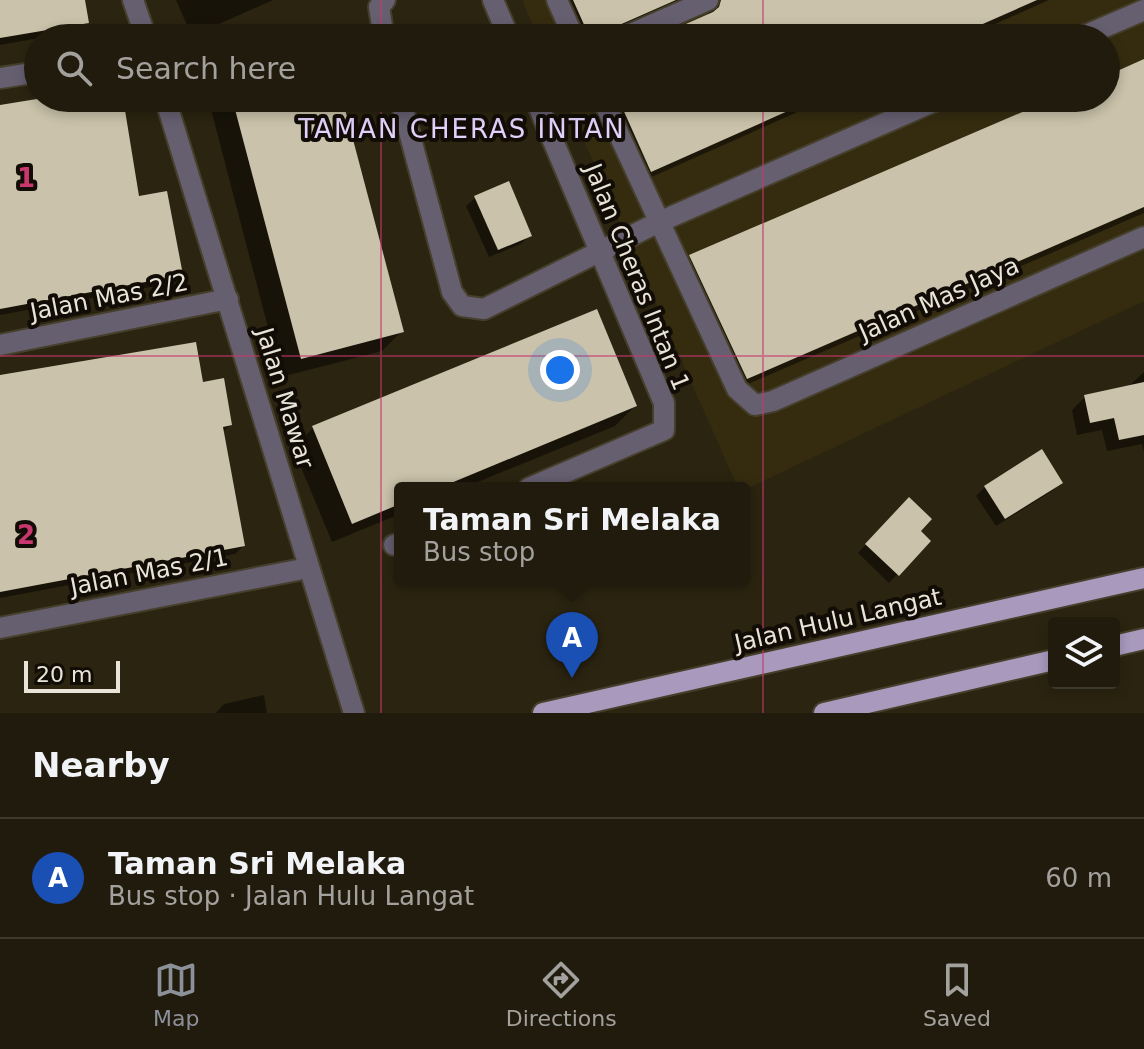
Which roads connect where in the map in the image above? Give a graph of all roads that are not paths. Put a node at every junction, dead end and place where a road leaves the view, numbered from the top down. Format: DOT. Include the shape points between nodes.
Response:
graph roads {
  1 [pos="133,0"];
  2 [pos="385,0"];
  3 [pos="493,0"];
  4 [pos="557,0"];
  5 [pos="708,0"];
  6 [pos="1144,10"];
  7 [pos="141,24"];
  8 [pos="382,24"];
  9 [pos="503,24"];
  10 [pos="568,24"];
  11 [pos="654,24"];
  12 [pos="1112,24"];
  13 [pos="24,74"];
  14 [pos="0,78"];
  15 [pos="169,112"];
  16 [pos="404,112"];
  17 [pos="541,112"];
  18 [pos="608,112"];
  19 [pos="910,112"];
  20 [pos="659,222"];
  21 [pos="1144,237"];
  22 [pos="599,250"];
  23 [pos="228,299"];
  24 [pos="0,345"];
  25 [pos="543,482"];
  26 [pos="308,568"];
  27 [pos="1144,578"];
  28 [pos="0,628"];
  29 [pos="1144,639"];
  30 [pos="1120,645"];
  31 [pos="1048,661"];
  32 [pos="354,713"];
  33 [pos="543,713"];
  34 [pos="824,713"];
  1 -- 7 [label="street"];
  2 -- 8 [label="street" via="379,7"];
  3 -- 9 [label="street"];
  4 -- 10 [label="street"];
  5 -- 11 [label="street"];
  6 -- 12 [label="street"];
  13 -- 14 [label="street"];
  15 -- 23 [label="street, Jalan Mawar"];
  16 -- 22 [label="street" via="452,292 462,306 484,309"];
  17 -- 22 [label="street, Jalan Cheras Intan 1"];
  18 -- 20 [label="street"];
  19 -- 20 [label="street"];
  20 -- 21 [label="street, Jalan Mas Jaya" via="737,389 755,405"];
  20 -- 22 [label="street"];
  22 -- 25 [label="street, Jalan Cheras Intan 1" via="664,403 664,430"];
  23 -- 24 [label="street, Jalan Mas 2/2"];
  23 -- 26 [label="street, Jalan Mawar"];
  26 -- 28 [label="street, Jalan Mas 2/1"];
  26 -- 32 [label="street, Jalan Mawar"];
  27 -- 33 [label="main road, Jalan Hulu Langat"];
  29 -- 30 [label="main road"];
  31 -- 34 [label="main road"];
}
